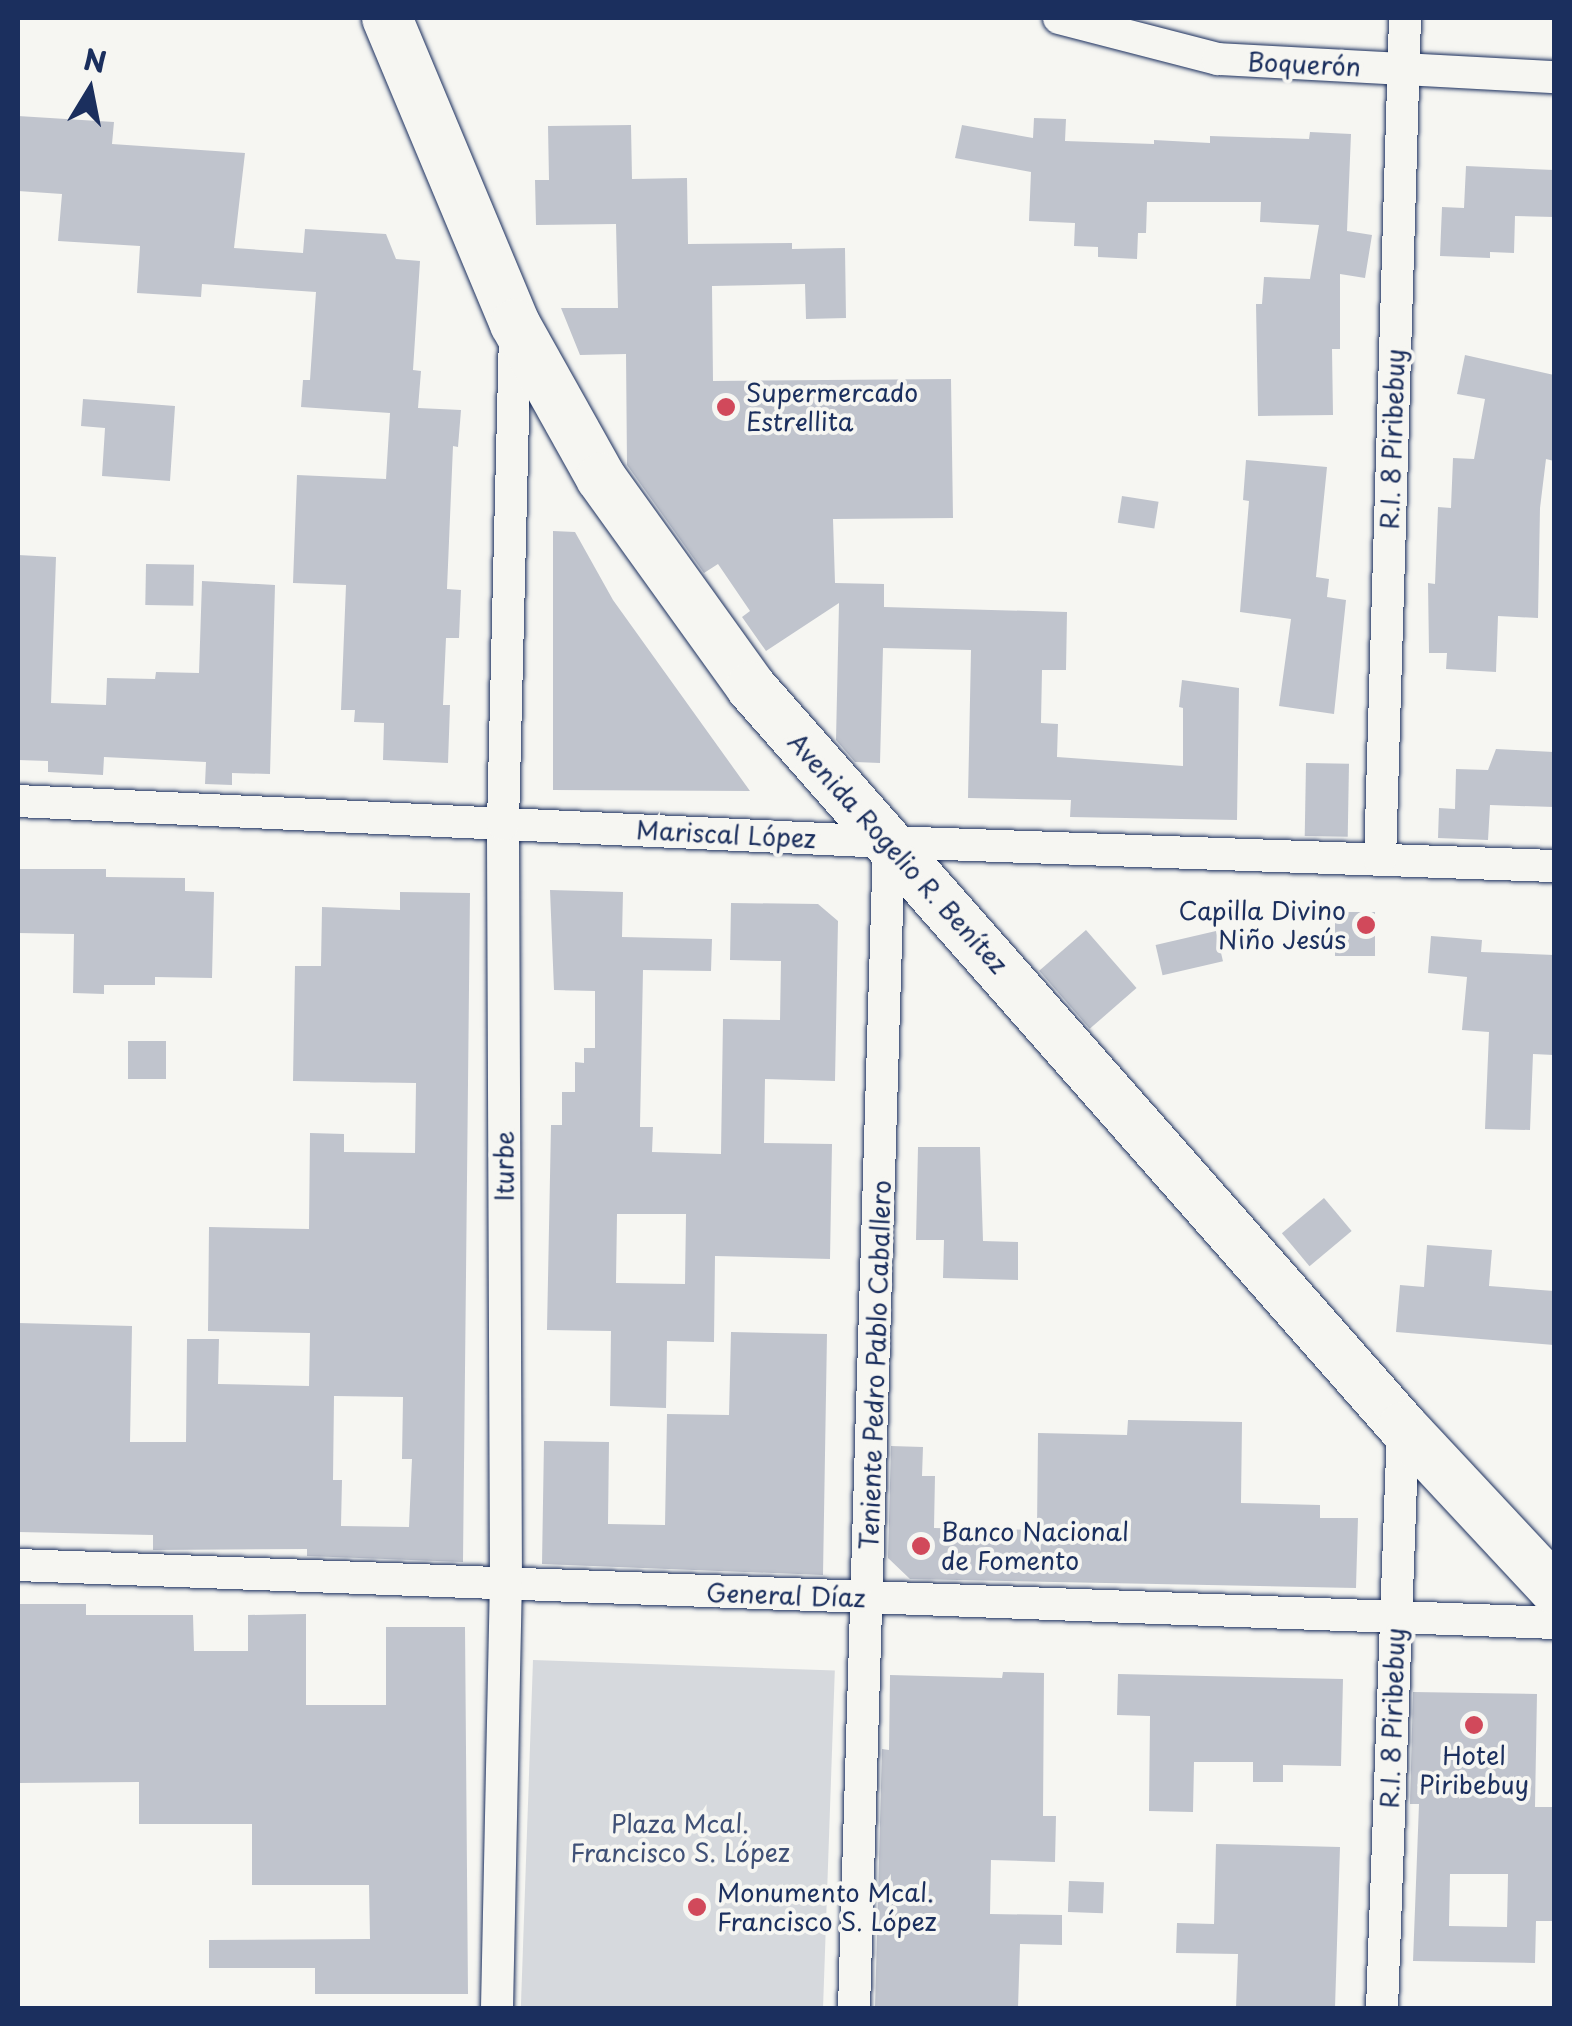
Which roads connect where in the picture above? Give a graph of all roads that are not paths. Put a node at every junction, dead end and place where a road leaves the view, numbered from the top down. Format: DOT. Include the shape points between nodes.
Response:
graph roads {
  1 [pos="388,18"];
  2 [pos="1058,18"];
  3 [pos="1405,18"];
  4 [pos="1403,70"];
  5 [pos="1554,77"];
  6 [pos="515,324"];
  7 [pos="18,802"];
  8 [pos="503,824"];
  9 [pos="889,842"];
  10 [pos="1380,860"];
  11 [pos="1554,866"];
  12 [pos="1403,1426"];
  13 [pos="18,1566"];
  14 [pos="506,1585"];
  15 [pos="1554,1589"];
  16 [pos="868,1598"];
  17 [pos="1396,1617"];
  18 [pos="1554,1622"];
  19 [pos="497,2008"];
  20 [pos="854,2008"];
  21 [pos="1382,2008"];
  1 -- 6 [label="main road, Avenida Rogelio R. Benítez"];
  2 -- 4 [label="street, Boquerón" via="1218,59"];
  3 -- 4 [label="street, R.I. 8 Piribebuy"];
  4 -- 5 [label="street, Boquerón"];
  4 -- 10 [label="street, R.I. 8 Piribebuy"];
  6 -- 8 [label="street, Iturbe"];
  6 -- 9 [label="main road, Avenida Rogelio R. Benítez" via="601,478 751,688"];
  7 -- 8 [label="street, Mariscal López"];
  8 -- 9 [label="street, Mariscal López"];
  8 -- 14 [label="street, Iturbe"];
  9 -- 10 [label="street, Mariscal López"];
  9 -- 12 [label="main road, Avenida Rogelio R. Benítez"];
  9 -- 16 [label="street, Teniente Pedro Pablo Caballero"];
  10 -- 11 [label="street, Mariscal López"];
  12 -- 15 [label="main road, Avenida Rogelio R. Benítez"];
  12 -- 17 [label="street, R.I. 8 Piribebuy"];
  13 -- 14 [label="street, General Díaz"];
  14 -- 16 [label="street, General Díaz"];
  14 -- 19 [label="street, Iturbe"];
  16 -- 17 [label="street, General Díaz"];
  16 -- 20 [label="street, Teniente Pedro Pablo Caballero"];
  17 -- 18 [label="street, General Díaz"];
  17 -- 21 [label="street, R.I. 8 Piribebuy"];
}
